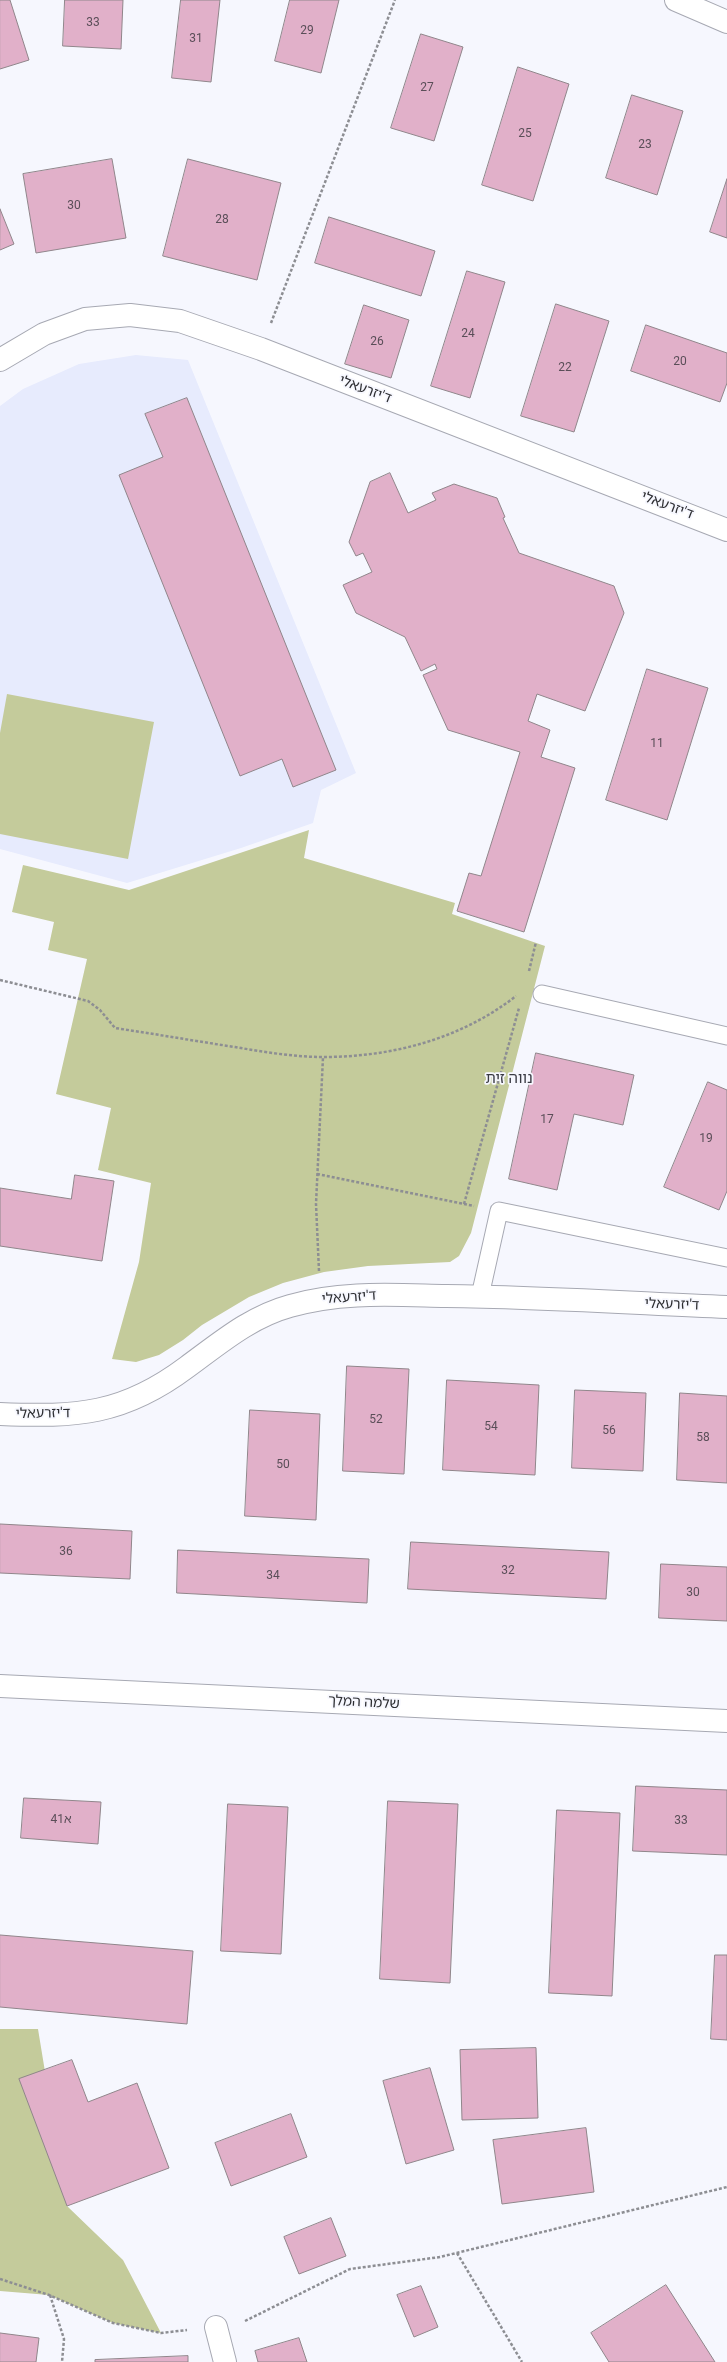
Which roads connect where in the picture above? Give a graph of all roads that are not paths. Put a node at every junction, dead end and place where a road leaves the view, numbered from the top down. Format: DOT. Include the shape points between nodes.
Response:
graph roads {
  1 [pos="676,0"];
  2 [pos="727,22"];
  3 [pos="0,360"];
  4 [pos="727,530"];
  5 [pos="542,994"];
  6 [pos="727,1036"];
  7 [pos="727,1258"];
  8 [pos="480,1296"];
  9 [pos="727,1307"];
  10 [pos="0,1414"];
  11 [pos="0,1686"];
  12 [pos="727,1721"];
  13 [pos="216,2327"];
  14 [pos="226,2362"];
  1 -- 2 [label="street"];
  3 -- 4 [label="street, ד'יזרעאלי" via="44,334 85,319 130,315 180,321 261,349"];
  5 -- 6 [label="lane"];
  7 -- 8 [label="lane" via="499,1211"];
  8 -- 9 [label="street, ד'יזרעאלי"];
  8 -- 10 [label="street, ד'יזרעאלי" via="361,1295 320,1299 261,1316 223,1338 186,1368 151,1391 118,1406 88,1413 46,1416"];
  11 -- 12 [label="street, שלמה המלך"];
  13 -- 14 [label="street"];
}
